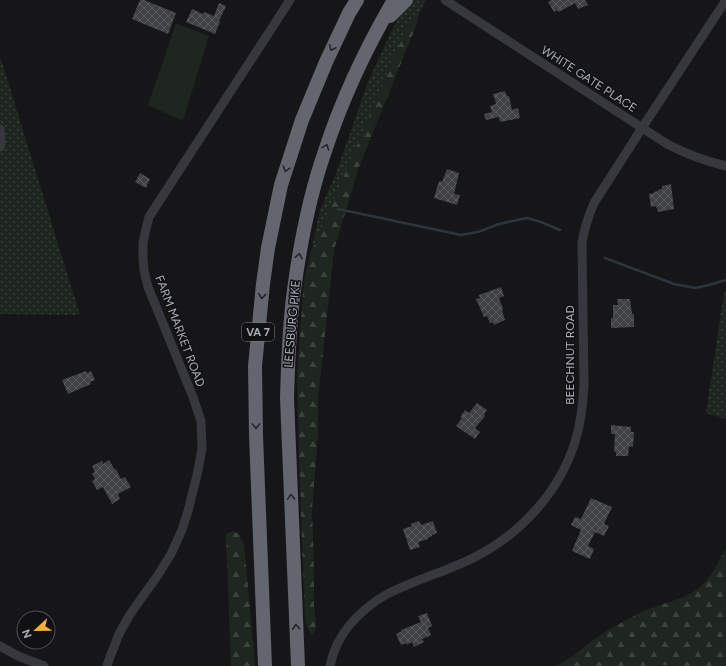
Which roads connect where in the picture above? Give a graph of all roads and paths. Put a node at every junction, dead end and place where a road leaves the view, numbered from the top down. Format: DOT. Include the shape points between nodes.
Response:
graph roads {
  1 [pos="290,0"];
  2 [pos="394,0"];
  3 [pos="406,0"];
  4 [pos="445,0"];
  5 [pos="726,0"];
  6 [pos="353,4"];
  7 [pos="378,27"];
  8 [pos="642,128"];
  9 [pos="0,130"];
  10 [pos="0,148"];
  11 [pos="726,166"];
  12 [pos="0,646"];
  13 [pos="44,666"];
  14 [pos="107,666"];
  15 [pos="266,666"];
  16 [pos="298,666"];
  17 [pos="330,666"];
  1 -- 14 [label="street, FARM MARKET ROAD" via="169,186 150,217 146,229 143,257 148,287 193,397 201,421 202,449 182,530 171,554 119,634"];
  2 -- 7 [label="highway, LEESBURG PIKE / VA 7"];
  3 -- 7 [label="highway"];
  4 -- 8 [label="street, WHITE GATE PLACE"];
  5 -- 8 [label="street, BEECHNUT ROAD"];
  6 -- 15 [label="highway, VA 7, one-way" via="326,62 281,185 263,284 255,374"];
  16 -- 7 [label="highway, LEESBURG PIKE / VA 7, one-way" via="287,398 294,290 308,213 324,151"];
  8 -- 11 [label="street, WHITE GATE PLACE" via="681,151"];
  8 -- 17 [label="street, BEECHNUT ROAD" via="594,204 584,229 583,406 575,442 558,480 536,511 506,539 470,560 374,601 342,635"];
  9 -- 10 [label="street"];
  12 -- 13 [label="street"];
}
